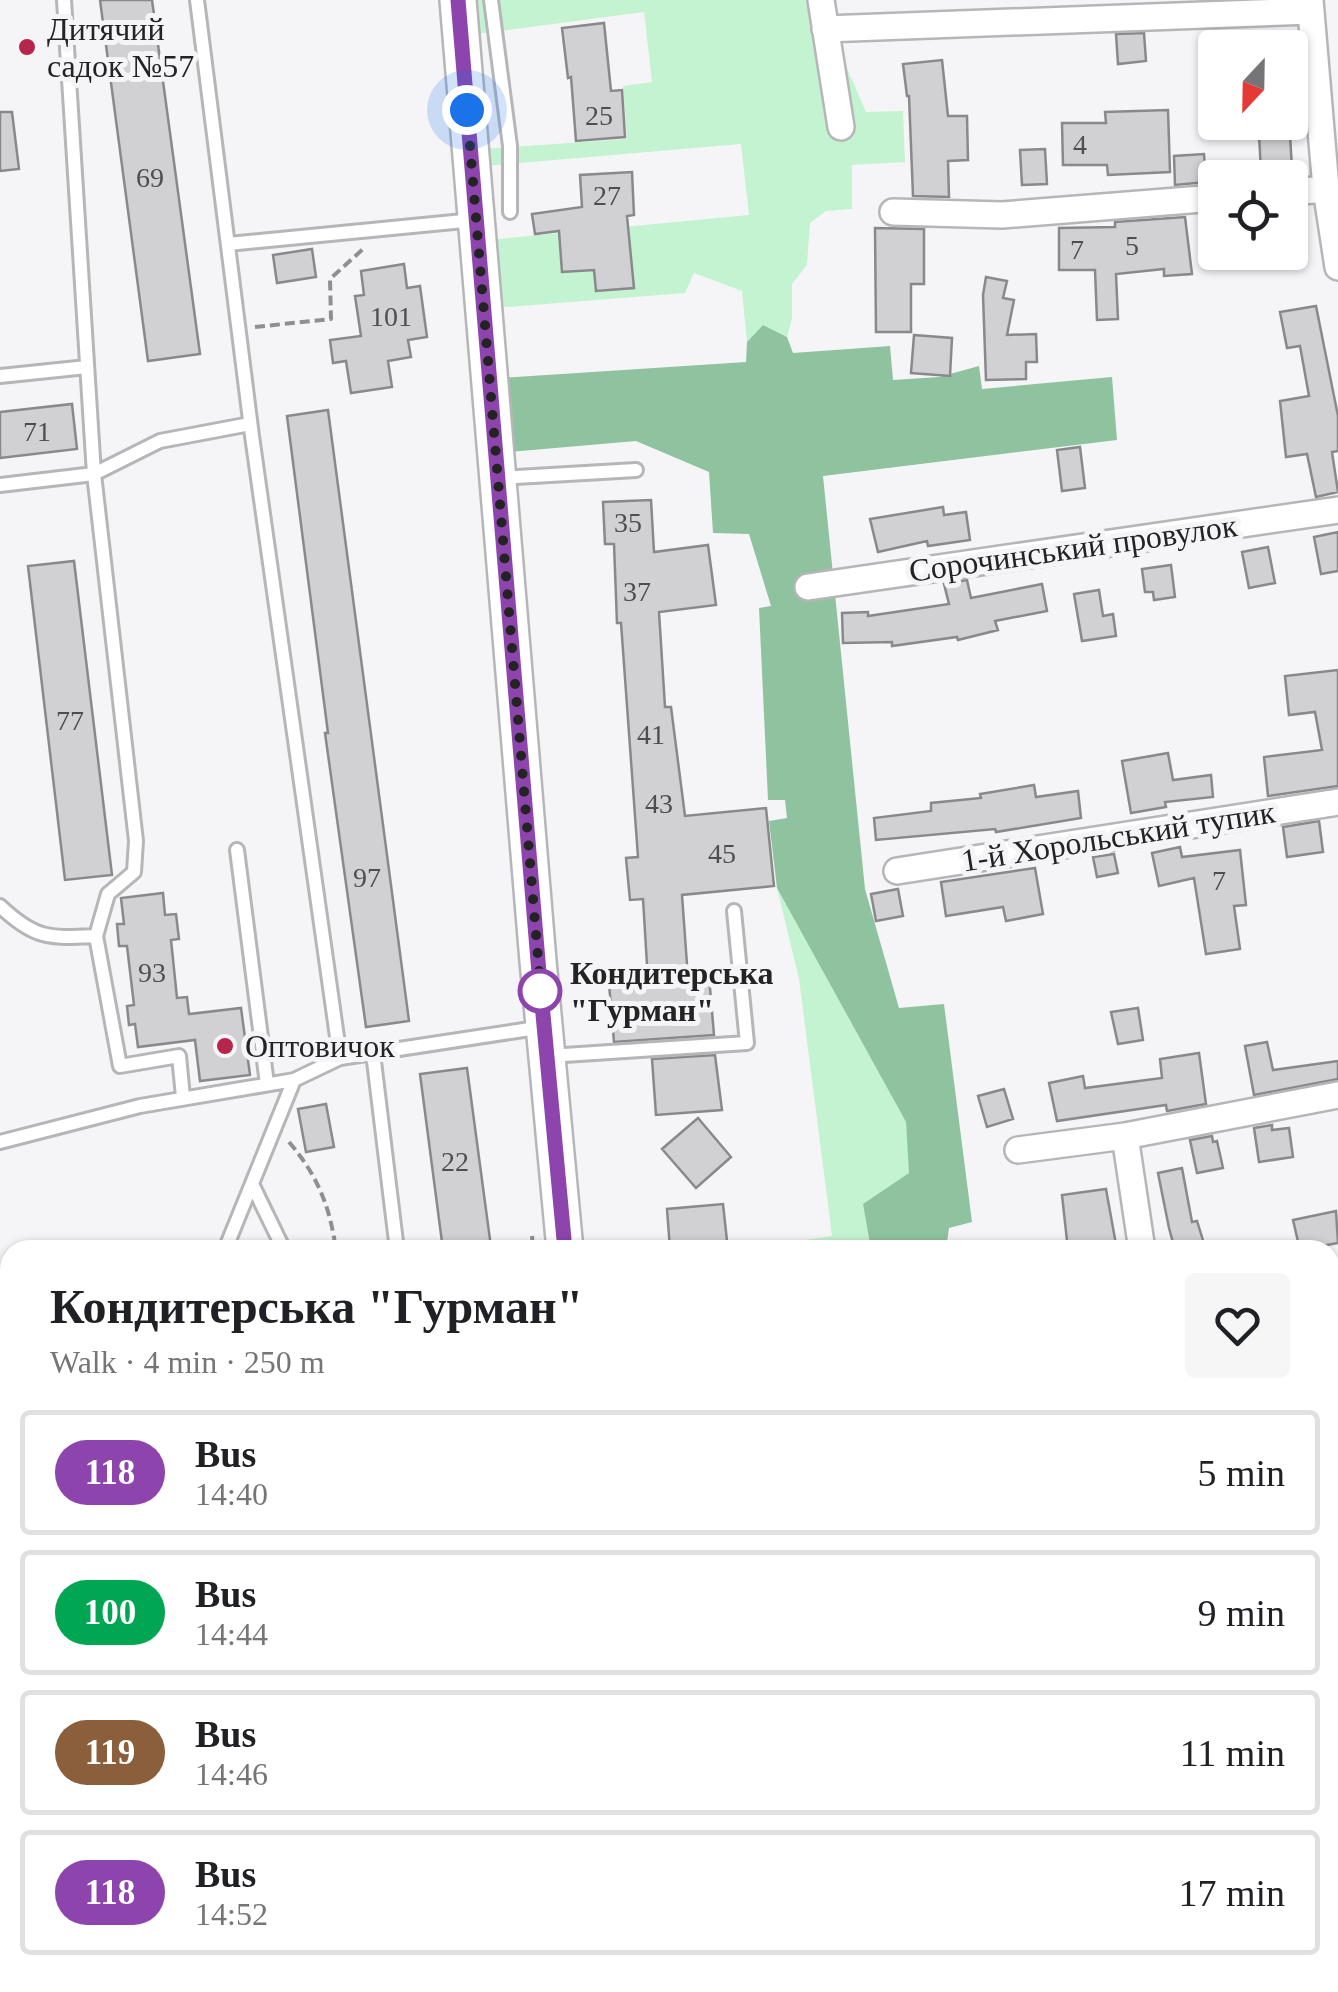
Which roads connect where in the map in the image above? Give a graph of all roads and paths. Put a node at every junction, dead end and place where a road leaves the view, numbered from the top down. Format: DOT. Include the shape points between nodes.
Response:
graph roads {
  1 [pos="64,0"];
  2 [pos="198,0"];
  3 [pos="458,0"];
  4 [pos="491,0"];
  5 [pos="821,0"];
  6 [pos="1311,6"];
  7 [pos="824,29"];
  8 [pos="840,127"];
  9 [pos="1326,189"];
  10 [pos="1308,190"];
  11 [pos="1198,199"];
  12 [pos="894,212"];
  13 [pos="493,216"];
  14 [pos="385,229"];
  15 [pos="228,244"];
  16 [pos="1338,267"];
  17 [pos="238,329"];
  18 [pos="88,367"];
  19 [pos="0,376"];
  20 [pos="250,424"];
  21 [pos="636,470"];
  22 [pos="94,474"];
  23 [pos="498,478"];
  24 [pos="0,484"];
  25 [pos="1338,510"];
  26 [pos="808,587"];
  27 [pos="1338,802"];
  28 [pos="238,850"];
  29 [pos="897,870"];
  30 [pos="0,906"];
  31 [pos="734,910"];
  32 [pos="96,936"];
  33 [pos="545,1041"];
  34 [pos="373,1053"];
  35 [pos="340,1058"];
  36 [pos="294,1080"];
  37 [pos="267,1084"];
  38 [pos="1338,1096"];
  39 [pos="183,1097"];
  40 [pos="275,1126"];
  41 [pos="1124,1136"];
  42 [pos="0,1142"];
  43 [pos="1018,1150"];
  44 [pos="252,1184"];
  45 [pos="229,1240"];
  46 [pos="279,1240"];
  47 [pos="335,1240"];
  48 [pos="396,1240"];
  49 [pos="564,1240"];
  50 [pos="1140,1240"];
  1 -- 18 [label="lane"];
  2 -- 15 [label="lane"];
  3 -- 13 [label="street"];
  4 -- 13 [label="lane" via="510,146"];
  5 -- 7 [label="street"];
  6 -- 7 [label="street"];
  6 -- 9 [label="street"];
  7 -- 8 [label="street"];
  9 -- 10 [label="street"];
  9 -- 16 [label="street"];
  11 -- 12 [label="street" via="1002,215"];
  13 -- 14 [label="lane"];
  13 -- 23 [label="street"];
  14 -- 15 [label="lane"];
  14 -- 17 [label="path" via="330,279 331,319"];
  15 -- 17 [label="lane"];
  17 -- 20 [label="lane"];
  18 -- 19 [label="lane"];
  18 -- 22 [label="lane"];
  20 -- 22 [label="lane" via="160,441"];
  20 -- 35 [label="lane"];
  21 -- 23 [label="lane"];
  22 -- 24 [label="lane"];
  22 -- 32 [label="lane" via="136,841 134,872 108,894"];
  23 -- 33 [label="street"];
  25 -- 26 [label="street, Сорочинський провулок"];
  27 -- 29 [label="street, 1-й Хорольський тупик"];
  28 -- 37 [label="lane"];
  30 -- 32 [label="lane" via="48,938"];
  31 -- 33 [label="lane" via="747,1042"];
  32 -- 39 [label="lane" via="120,1066 179,1056"];
  33 -- 34 [label="lane"];
  33 -- 49 [label="street"];
  34 -- 35 [label="lane"];
  34 -- 48 [label="lane"];
  35 -- 36 [label="lane"];
  36 -- 37 [label="lane"];
  36 -- 40 [label="lane"];
  37 -- 39 [label="lane"];
  38 -- 41 [label="street"];
  39 -- 42 [label="lane"];
  40 -- 44 [label="lane"];
  40 -- 47 [label="path" via="310,1167"];
  41 -- 43 [label="street"];
  41 -- 50 [label="street"];
  44 -- 45 [label="lane"];
  44 -- 46 [label="lane"];
}
